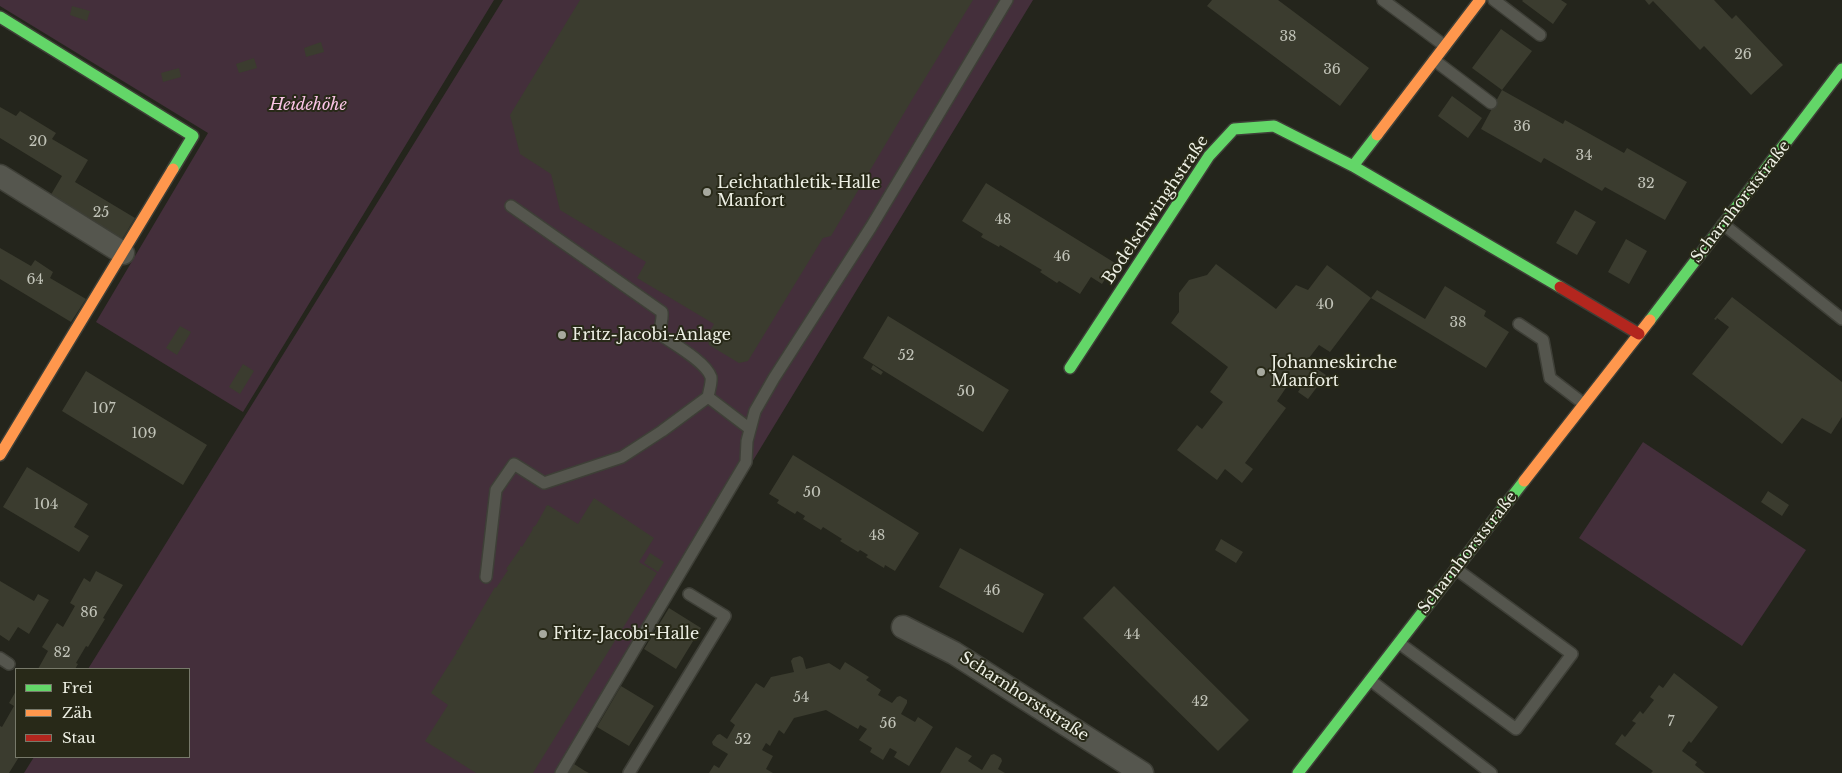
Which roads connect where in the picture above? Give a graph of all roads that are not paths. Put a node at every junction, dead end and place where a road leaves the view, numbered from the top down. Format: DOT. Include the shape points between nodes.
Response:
graph roads {
  1 [pos="1007,0"];
  2 [pos="1383,0"];
  3 [pos="1480,0"];
  4 [pos="1494,0"];
  5 [pos="0,18"];
  6 [pos="1540,35"];
  7 [pos="1445,46"];
  8 [pos="1434,60"];
  9 [pos="1842,69"];
  10 [pos="1491,103"];
  11 [pos="1353,166"];
  12 [pos="0,176"];
  13 [pos="510,206"];
  14 [pos="1723,224"];
  15 [pos="124,253"];
  16 [pos="1842,319"];
  17 [pos="1519,324"];
  18 [pos="1639,334"];
  19 [pos="1070,368"];
  20 [pos="708,397"];
  21 [pos="1584,404"];
  22 [pos="750,429"];
  23 [pos="0,456"];
  24 [pos="1456,569"];
  25 [pos="486,577"];
  26 [pos="689,594"];
  27 [pos="903,627"];
  28 [pos="1399,642"];
  29 [pos="1369,680"];
  30 [pos="561,773"];
  31 [pos="629,773"];
  32 [pos="1142,773"];
  33 [pos="1298,773"];
  34 [pos="1492,773"];
  1 -- 22 [label="lane" via="871,227 774,378 755,411"];
  2 -- 7 [label="lane"];
  3 -- 7 [label="street"];
  4 -- 6 [label="lane"];
  5 -- 15 [label="street" via="193,136"];
  7 -- 8 [label="street"];
  8 -- 10 [label="lane"];
  8 -- 11 [label="street"];
  9 -- 14 [label="street, Scharnhorststraße"];
  11 -- 18 [label="street"];
  11 -- 19 [label="street, Bodelschwinghstraße" via="1274,126 1234,128 1209,156"];
  12 -- 15 [label="street"];
  13 -- 20 [label="lane" via="662,312 661,336 708,371 712,379"];
  14 -- 16 [label="lane"];
  14 -- 18 [label="street, Scharnhorststraße"];
  15 -- 23 [label="street"];
  17 -- 21 [label="lane" via="1543,340 1550,378"];
  18 -- 21 [label="street, Scharnhorststraße"];
  20 -- 22 [label="lane"];
  20 -- 25 [label="lane" via="622,457 565,477 544,483 514,464 496,490"];
  21 -- 24 [label="street, Scharnhorststraße"];
  22 -- 30 [label="lane" via="746,462"];
  24 -- 28 [label="street, Scharnhorststraße"];
  24 -- 28 [label="lane" via="1572,654 1516,729"];
  26 -- 31 [label="lane" via="725,616"];
  27 -- 32 [label="street, Scharnhorststraße" via="954,653"];
  28 -- 29 [label="street, Scharnhorststraße"];
  29 -- 33 [label="street, Scharnhorststraße"];
  29 -- 34 [label="lane"];
}
